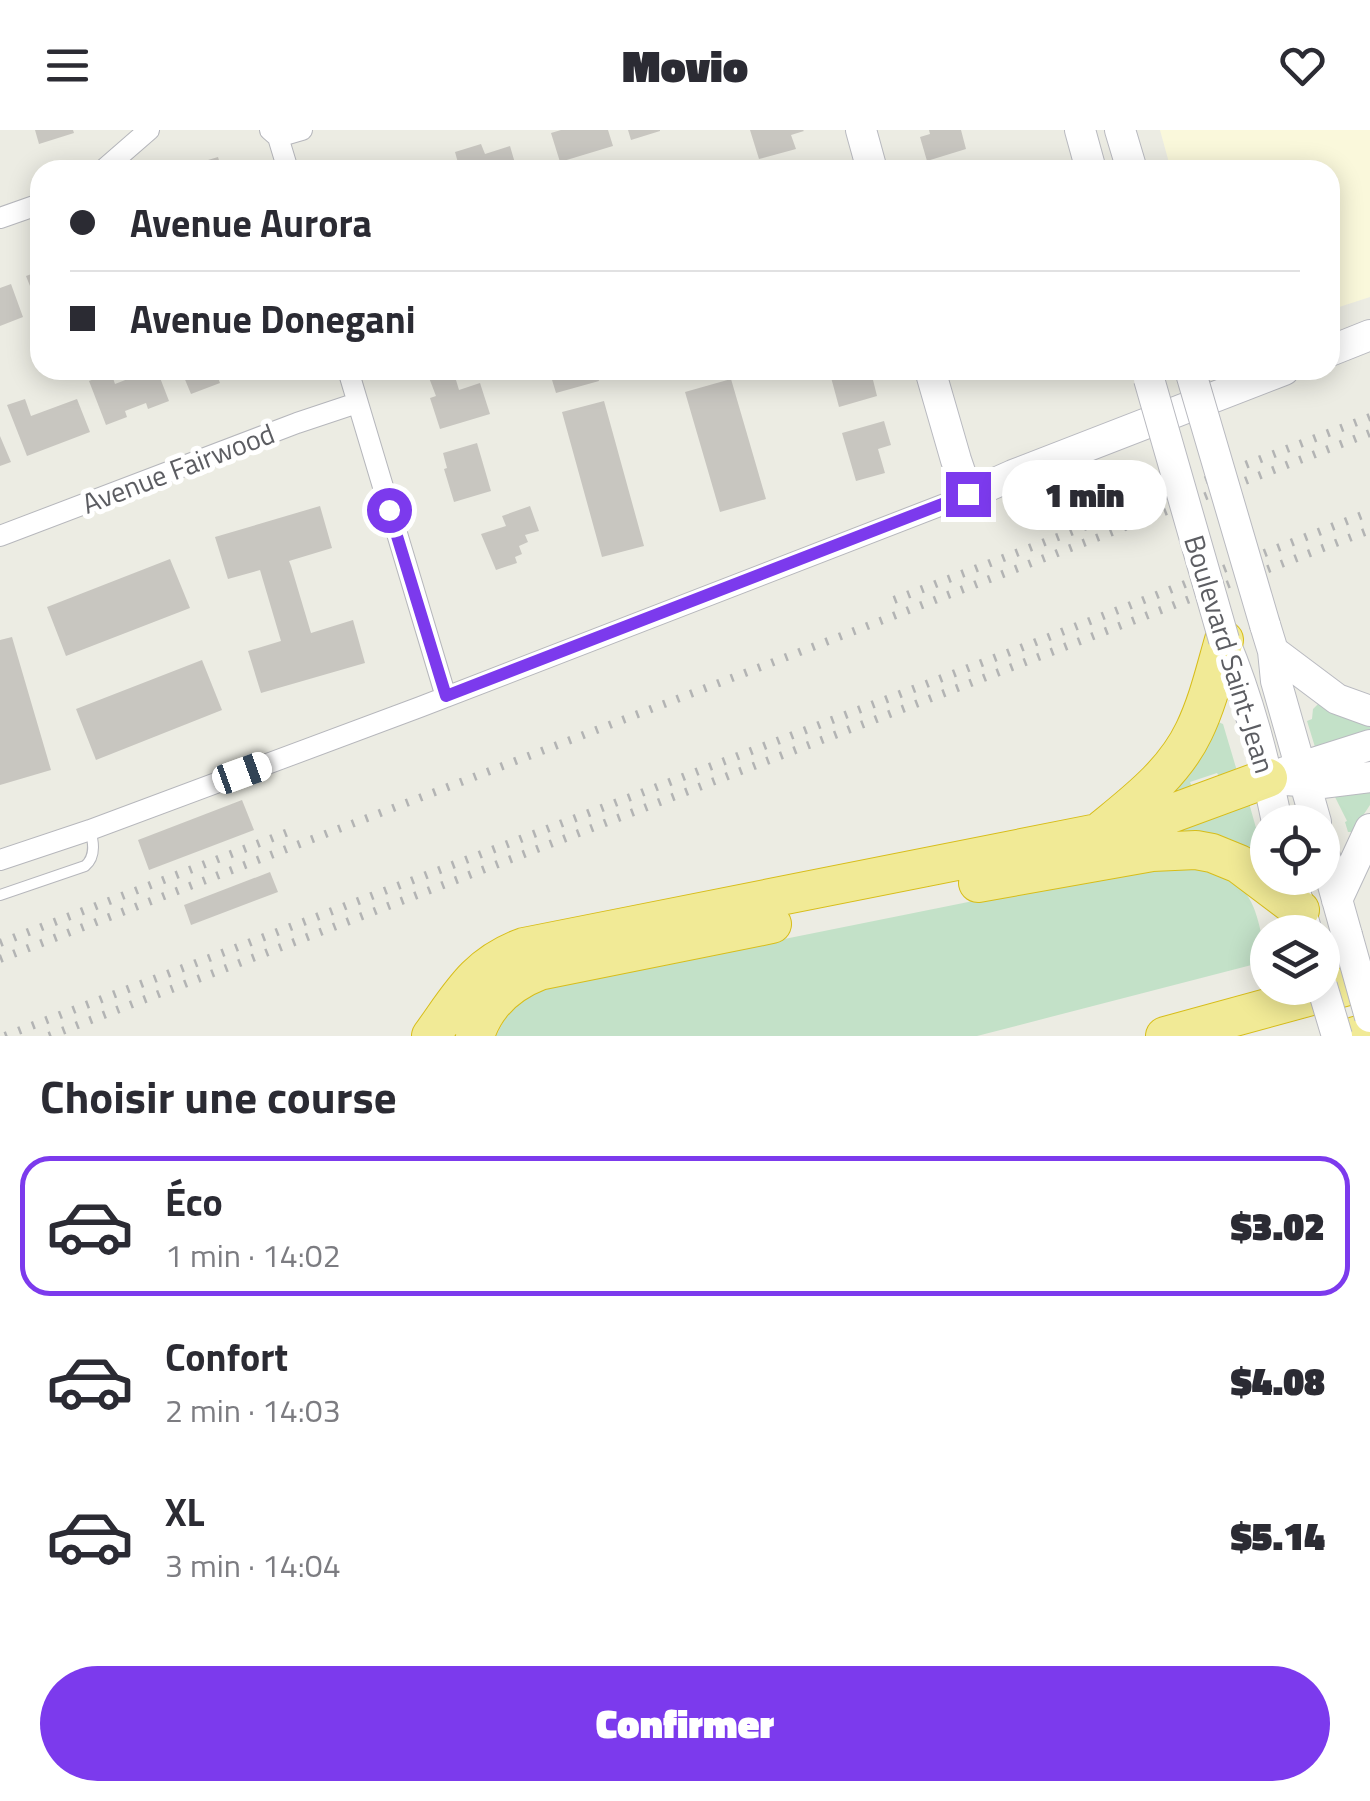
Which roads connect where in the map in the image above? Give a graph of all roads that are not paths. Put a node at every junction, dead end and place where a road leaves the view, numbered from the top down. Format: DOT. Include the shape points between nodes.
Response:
graph roads {
  1 [pos="149,130"];
  2 [pos="302,130"];
  3 [pos="860,130"];
  4 [pos="1080,130"];
  5 [pos="1120,130"];
  6 [pos="274,134"];
  7 [pos="114,160"];
  8 [pos="284,160"];
  9 [pos="869,160"];
  10 [pos="1088,160"];
  11 [pos="1129,160"];
  12 [pos="30,208"];
  13 [pos="0,218"];
  14 [pos="1370,335"];
  15 [pos="1340,348"];
  16 [pos="351,380"];
  17 [pos="933,380"];
  18 [pos="1150,380"];
  19 [pos="1193,380"];
  20 [pos="1258,380"];
  21 [pos="357,402"];
  22 [pos="968,494"];
  23 [pos="0,536"];
  24 [pos="1269,638"];
  25 [pos="1224,640"];
  26 [pos="446,696"];
  27 [pos="1370,711"];
  28 [pos="1370,745"];
  29 [pos="1291,776"];
  30 [pos="1370,777"];
  31 [pos="1282,805"];
  32 [pos="1307,805"];
  33 [pos="1370,829"];
  34 [pos="90,830"];
  35 [pos="1101,831"];
  36 [pos="0,860"];
  37 [pos="0,895"];
  38 [pos="1336,895"];
  39 [pos="1337,900"];
  40 [pos="1300,907"];
  41 [pos="1370,980"];
  42 [pos="1328,1005"];
  43 [pos="1370,1017"];
  44 [pos="1370,1032"];
  45 [pos="430,1036"];
  46 [pos="475,1036"];
  47 [pos="1165,1036"];
  48 [pos="1338,1036"];
  49 [pos="1354,1036"];
  1 -- 7 [label="street"];
  2 -- 6 [label="street"];
  3 -- 9 [label="main road"];
  4 -- 10 [label="main road"];
  5 -- 11 [label="main road"];
  6 -- 8 [label="street"];
  12 -- 13 [label="street"];
  14 -- 15 [label="main road"];
  16 -- 21 [label="street"];
  17 -- 22 [label="main road"];
  18 -- 25 [label="main road, Boulevard Saint-Jean, bridge"];
  19 -- 24 [label="main road, Boulevard Saint-Jean, bridge"];
  20 -- 22 [label="main road"];
  21 -- 23 [label="street, Avenue Fairwood"];
  21 -- 26 [label="street"];
  22 -- 26 [label="street"];
  24 -- 27 [label="main road" via="1336,699"];
  24 -- 29 [label="main road, Boulevard Saint-Jean"];
  25 -- 29 [label="main road, Boulevard Saint-Jean"];
  25 -- 35 [label="highway" via="1181,753"];
  26 -- 34 [label="street"];
  28 -- 29 [label="main road"];
  29 -- 30 [label="main road" via="1334,783"];
  29 -- 31 [label="main road, Boulevard Saint-Jean"];
  29 -- 32 [label="main road, Boulevard Saint-Jean"];
  29 -- 35 [label="highway"];
  33 -- 39 [label="main road"];
  34 -- 36 [label="street"];
  34 -- 37 [label="lane" via="94,848 85,866"];
  35 -- 45 [label="highway" via="524,947 480,971"];
  38 -- 39 [label="main road"];
  39 -- 43 [label="main road, bridge"];
  40 -- 46 [label="highway" via="1225,857 1196,850 1152,852 539,971 502,993"];
  41 -- 47 [label="highway"];
  42 -- 48 [label="main road, bridge"];
  44 -- 49 [label="highway"];
}
